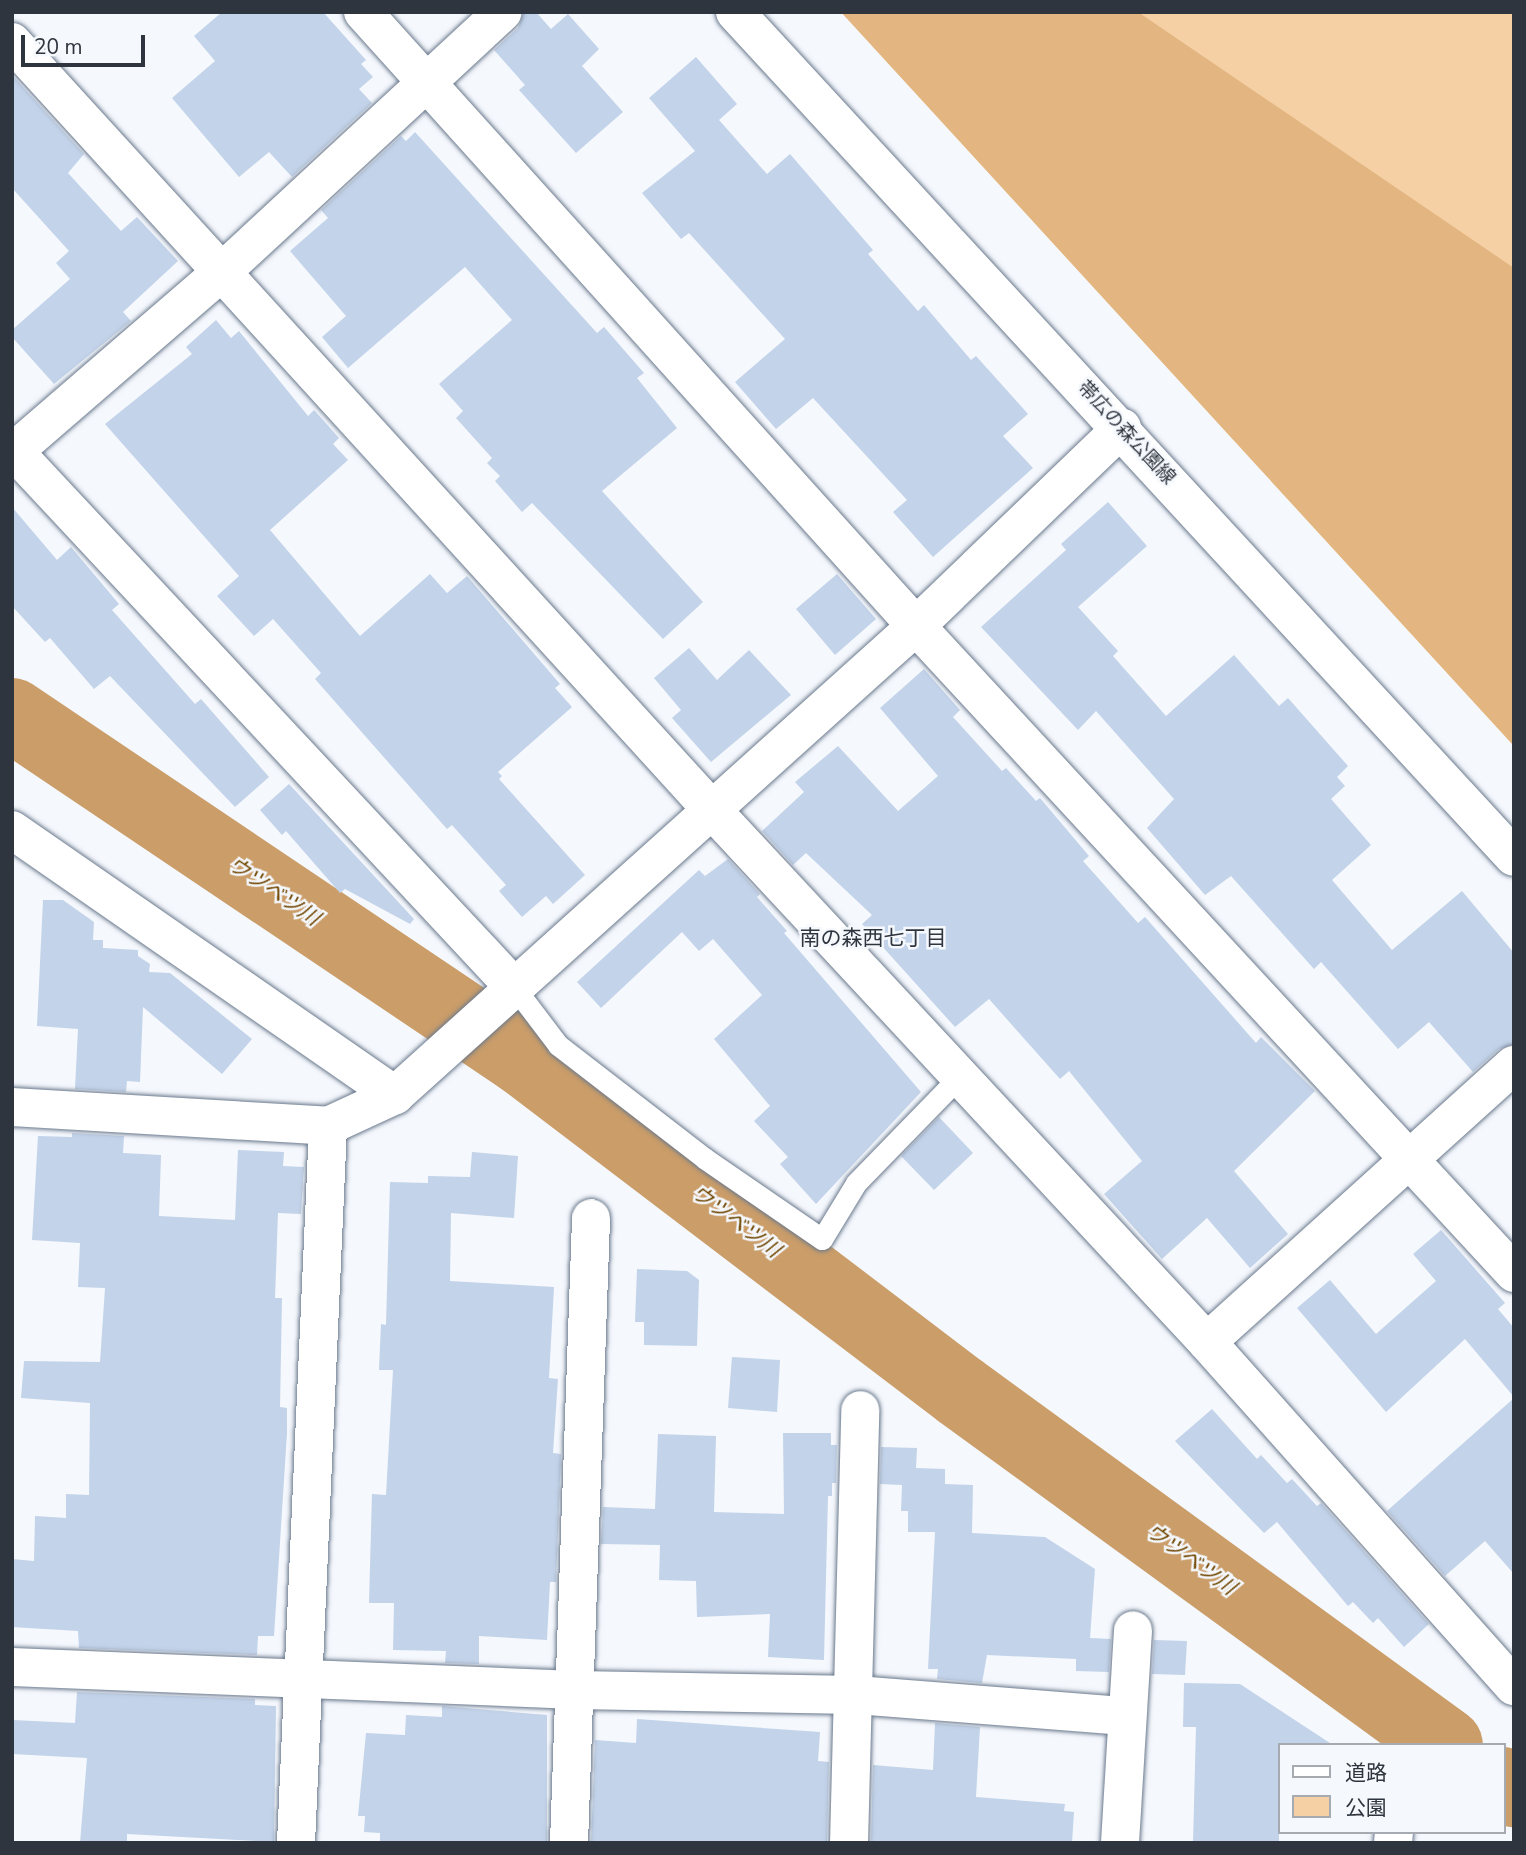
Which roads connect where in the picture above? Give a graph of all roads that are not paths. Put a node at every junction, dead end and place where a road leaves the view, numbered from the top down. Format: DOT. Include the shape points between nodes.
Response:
graph roads {
  1 [pos="363,12"];
  2 [pos="503,12"];
  3 [pos="735,12"];
  4 [pos="12,42"];
  5 [pos="429,82"];
  6 [pos="223,271"];
  7 [pos="1122,428"];
  8 [pos="13,451"];
  9 [pos="916,626"];
  10 [pos="713,811"];
  11 [pos="12,830"];
  12 [pos="1514,857"];
  13 [pos="503,998"];
  14 [pos="1514,1065"];
  15 [pos="960,1076"];
  16 [pos="395,1095"];
  17 [pos="12,1107"];
  18 [pos="328,1126"];
  19 [pos="1410,1158"];
  20 [pos="591,1218"];
  21 [pos="1514,1273"];
  22 [pos="1207,1342"];
  23 [pos="860,1410"];
  24 [pos="1133,1630"];
  25 [pos="12,1667"];
  26 [pos="303,1681"];
  27 [pos="1514,1686"];
  28 [pos="576,1690"];
  29 [pos="856,1695"];
  30 [pos="1125,1716"];
  31 [pos="296,1843"];
  32 [pos="569,1843"];
  33 [pos="849,1843"];
  34 [pos="1120,1843"];
  1 -- 5 [label="street"];
  2 -- 5 [label="street"];
  3 -- 7 [label="street, 帯広の森公園線"];
  4 -- 6 [label="street"];
  5 -- 6 [label="street"];
  5 -- 9 [label="street"];
  6 -- 8 [label="street"];
  6 -- 10 [label="street"];
  7 -- 9 [label="street"];
  7 -- 12 [label="street, 帯広の森公園線"];
  8 -- 13 [label="street"];
  9 -- 10 [label="street"];
  9 -- 19 [label="street"];
  10 -- 13 [label="street"];
  10 -- 15 [label="street"];
  11 -- 16 [label="street"];
  13 -- 15 [label="lane" via="704,1158 822,1239 856,1183"];
  13 -- 16 [label="street"];
  14 -- 19 [label="street"];
  15 -- 22 [label="street"];
  16 -- 18 [label="street"];
  17 -- 18 [label="street"];
  18 -- 26 [label="street"];
  19 -- 21 [label="street"];
  19 -- 22 [label="street"];
  20 -- 28 [label="street"];
  22 -- 27 [label="street"];
  23 -- 29 [label="street"];
  24 -- 30 [label="street"];
  25 -- 26 [label="street"];
  26 -- 28 [label="street"];
  26 -- 31 [label="street"];
  28 -- 29 [label="street"];
  28 -- 32 [label="street"];
  29 -- 30 [label="street"];
  29 -- 33 [label="street"];
  30 -- 34 [label="street"];
}
